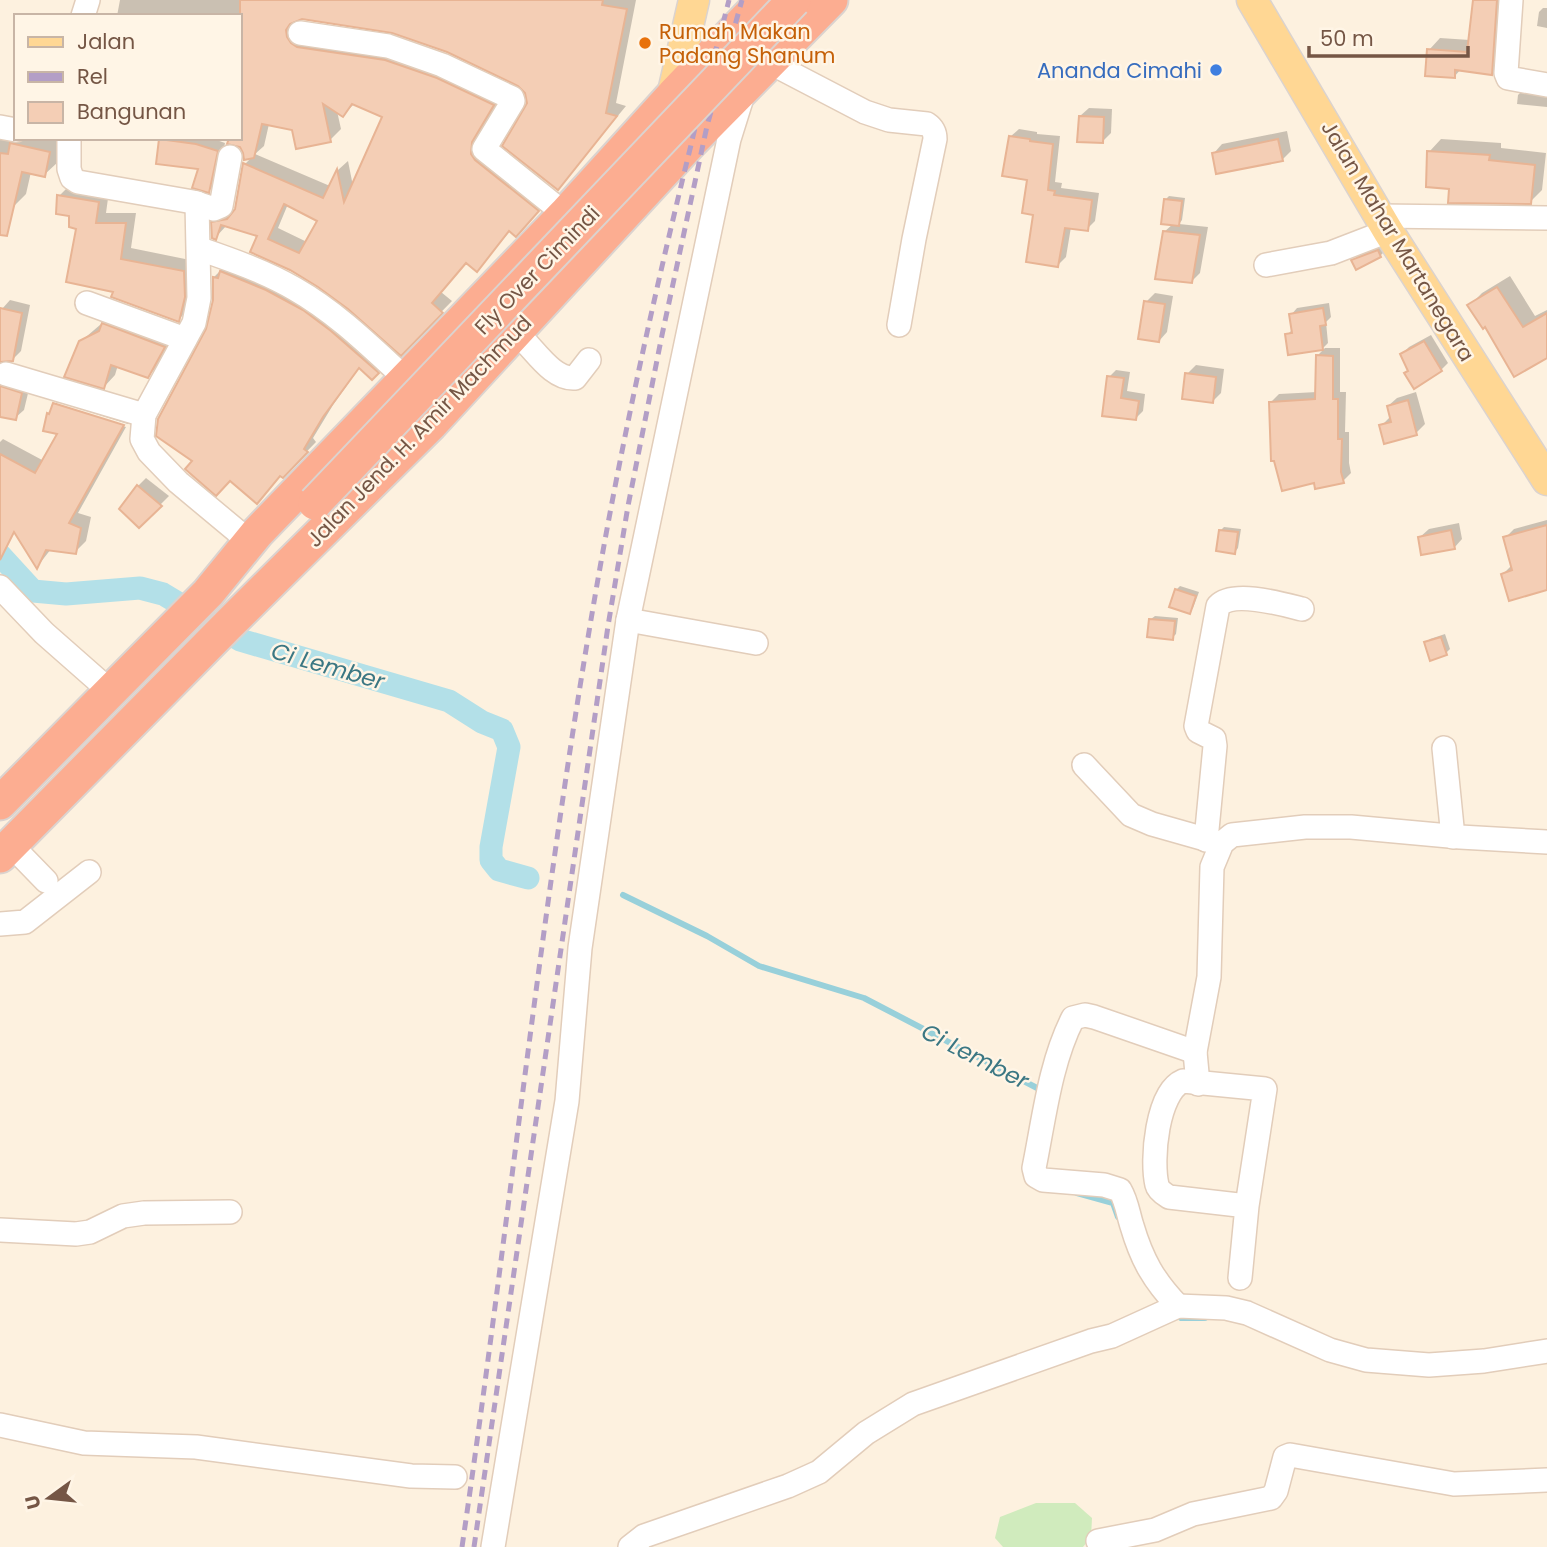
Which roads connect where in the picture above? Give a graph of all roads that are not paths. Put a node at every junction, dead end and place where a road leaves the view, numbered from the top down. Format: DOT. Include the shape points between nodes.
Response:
graph roads {
  1 [pos="694,0"];
  2 [pos="764,0"];
  3 [pos="794,0"];
  4 [pos="831,0"];
  5 [pos="1252,0"];
  6 [pos="1511,0"];
  7 [pos="300,33"];
  8 [pos="771,63"];
  9 [pos="1547,85"];
  10 [pos="745,88"];
  11 [pos="673,95"];
  12 [pos="67,140"];
  13 [pos="230,157"];
  14 [pos="637,201"];
  15 [pos="197,203"];
  16 [pos="565,214"];
  17 [pos="1547,218"];
  18 [pos="1383,223"];
  19 [pos="599,243"];
  20 [pos="200,249"];
  21 [pos="1266,265"];
  22 [pos="87,303"];
  23 [pos="899,325"];
  24 [pos="516,333"];
  25 [pos="185,339"];
  26 [pos="589,360"];
  27 [pos="6,374"];
  28 [pos="406,379"];
  29 [pos="144,415"];
  30 [pos="1547,480"];
  31 [pos="265,541"];
  32 [pos="0,587"];
  33 [pos="1302,609"];
  34 [pos="628,620"];
  35 [pos="229,623"];
  36 [pos="756,643"];
  37 [pos="111,692"];
  38 [pos="1444,748"];
  39 [pos="1084,765"];
  40 [pos="0,803"];
  41 [pos="1453,837"];
  42 [pos="1214,841"];
  43 [pos="1547,842"];
  44 [pos="6,851"];
  45 [pos="89,872"];
  46 [pos="46,881"];
  47 [pos="0,924"];
  48 [pos="1195,1052"];
  49 [pos="1198,1084"];
  50 [pos="1247,1206"];
  51 [pos="230,1212"];
  52 [pos="0,1230"];
  53 [pos="1240,1278"];
  54 [pos="1170,1310"];
  55 [pos="1547,1350"];
  56 [pos="0,1425"];
  57 [pos="455,1477"];
  58 [pos="1547,1480"];
  59 [pos="1098,1541"];
  60 [pos="493,1547"];
  61 [pos="630,1547"];
  1 -- 11 [label="main road"];
  2 -- 11 [label="highway"];
  3 -- 31 [label="highway, Fly Over Cimindi, bridge" via="315,503"];
  4 -- 8 [label="highway, Jalan Jend. H. Amir Machmud"];
  5 -- 18 [label="main road, Jalan Mahar Martanegara"];
  6 -- 9 [label="street" via="1508,78"];
  7 -- 16 [label="street" via="388,46 512,98 484,149"];
  8 -- 10 [label="highway, Jalan Jend. H. Amir Machmud"];
  8 -- 23 [label="street" via="865,112 927,124 935,132"];
  10 -- 14 [label="highway, Jalan Jend. H. Amir Machmud"];
  10 -- 34 [label="street" via="729,139"];
  11 -- 14 [label="main road"];
  11 -- 16 [label="highway"];
  12 -- 15 [label="street" via="69,169 78,182"];
  13 -- 15 [label="street" via="221,206 214,209"];
  14 -- 19 [label="highway, Jalan Jend. H. Amir Machmud"];
  15 -- 20 [label="street"];
  16 -- 19 [label="highway"];
  16 -- 28 [label="highway"];
  17 -- 18 [label="street"];
  18 -- 21 [label="street" via="1331,253"];
  18 -- 30 [label="main road, Jalan Mahar Martanegara"];
  19 -- 24 [label="highway, Jalan Jend. H. Amir Machmud"];
  20 -- 25 [label="street" via="200,298"];
  20 -- 28 [label="street" via="295,289 345,324"];
  22 -- 25 [label="street"];
  24 -- 26 [label="street" via="567,379 575,378"];
  24 -- 35 [label="highway, Jalan Jend. H. Amir Machmud" via="385,471"];
  25 -- 29 [label="street"];
  27 -- 29 [label="street"];
  28 -- 31 [label="highway"];
  29 -- 31 [label="street" via="142,439 149,452 178,481"];
  31 -- 35 [label="highway, Fly Over Cimindi"];
  31 -- 37 [label="highway, Fly Over Cimindi"];
  32 -- 37 [label="street"];
  33 -- 42 [label="street" via="1230,598 1218,606 1196,726 1214,739"];
  34 -- 36 [label="street"];
  34 -- 60 [label="street" via="580,948 567,1101"];
  35 -- 44 [label="highway, Jalan Jend. H. Amir Machmud"];
  37 -- 40 [label="highway"];
  38 -- 41 [label="street"];
  39 -- 42 [label="street" via="1131,815"];
  41 -- 42 [label="street" via="1305,827"];
  41 -- 43 [label="street"];
  42 -- 48 [label="street" via="1209,977"];
  44 -- 46 [label="street"];
  45 -- 47 [label="street" via="25,922"];
  48 -- 49 [label="street"];
  48 -- 54 [label="street" via="1094,1017 1073,1018 1056,1065 1034,1168 1035,1176 1043,1180 1120,1190 1146,1264"];
  49 -- 50 [label="street" via="1265,1089"];
  49 -- 50 [label="street" via="1183,1081 1174,1085 1164,1102 1154,1156 1157,1185 1169,1197"];
  50 -- 53 [label="street"];
  51 -- 52 [label="street" via="123,1216 76,1234"];
  54 -- 55 [label="street" via="1226,1308 1247,1313 1330,1350 1366,1360 1429,1365"];
  54 -- 61 [label="street" via="1112,1336 914,1404 866,1433 819,1472 644,1536"];
  56 -- 57 [label="street" via="84,1443 196,1447 411,1476"];
  58 -- 59 [label="street" via="1454,1484 1290,1455 1285,1457 1271,1498"];
}
